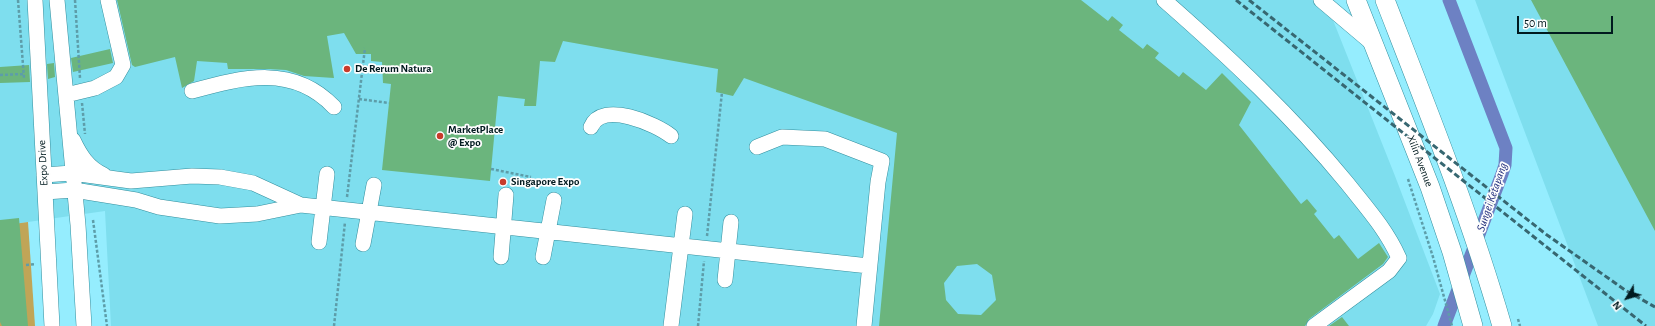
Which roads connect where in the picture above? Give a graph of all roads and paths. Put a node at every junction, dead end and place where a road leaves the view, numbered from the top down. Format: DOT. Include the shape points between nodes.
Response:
graph roads {
  1 [pos="36,0"];
  2 [pos="57,0"];
  3 [pos="108,0"];
  4 [pos="1164,0"];
  5 [pos="1320,0"];
  6 [pos="1356,0"];
  7 [pos="1385,0"];
  8 [pos="1374,45"];
  9 [pos="364,48"];
  10 [pos="24,74"];
  11 [pos="0,75"];
  12 [pos="192,91"];
  13 [pos="722,92"];
  14 [pos="66,95"];
  15 [pos="359,99"];
  16 [pos="388,103"];
  17 [pos="334,107"];
  18 [pos="591,127"];
  19 [pos="68,128"];
  20 [pos="671,136"];
  21 [pos="756,147"];
  22 [pos="491,169"];
  23 [pos="72,173"];
  24 [pos="327,174"];
  25 [pos="44,175"];
  26 [pos="531,177"];
  27 [pos="132,181"];
  28 [pos="374,185"];
  29 [pos="74,190"];
  30 [pos="45,192"];
  31 [pos="506,195"];
  32 [pos="554,200"];
  33 [pos="301,205"];
  34 [pos="322,207"];
  35 [pos="346,209"];
  36 [pos="369,212"];
  37 [pos="92,214"];
  38 [pos="685,214"];
  39 [pos="730,222"];
  40 [pos="504,226"];
  41 [pos="548,232"];
  42 [pos="319,242"];
  43 [pos="363,244"];
  44 [pos="682,246"];
  45 [pos="706,248"];
  46 [pos="728,250"];
  47 [pos="501,257"];
  48 [pos="543,257"];
  49 [pos="1433,257"];
  50 [pos="34,264"];
  51 [pos="26,265"];
  52 [pos="869,266"];
  53 [pos="725,280"];
  54 [pos="52,326"];
  55 [pos="84,326"];
  56 [pos="107,326"];
  57 [pos="334,326"];
  58 [pos="671,326"];
  59 [pos="698,326"];
  60 [pos="864,326"];
  61 [pos="1314,326"];
  62 [pos="1452,326"];
  63 [pos="1473,326"];
  64 [pos="1502,326"];
  1 -- 25 [label="street, Expo Drive"];
  2 -- 14 [label="street"];
  3 -- 14 [label="street" via="123,65 116,77 95,88"];
  4 -- 61 [label="street" via="1218,47 1319,151 1383,228 1399,258 1389,271"];
  5 -- 8 [label="street"];
  6 -- 8 [label="main road, Xilin Avenue"];
  7 -- 64 [label="main road" via="1459,192"];
  8 -- 63 [label="main road, Xilin Avenue" via="1430,187"];
  9 -- 15 [label="path"];
  10 -- 11 [label="path"];
  12 -- 17 [label="street" via="228,81 262,76 299,83 324,96"];
  13 -- 45 [label="path"];
  14 -- 19 [label="street"];
  15 -- 16 [label="path"];
  15 -- 35 [label="path"];
  18 -- 20 [label="street" via="600,118 616,115 662,128"];
  19 -- 23 [label="street"];
  19 -- 27 [label="street" via="80,155 91,167 102,174"];
  21 -- 52 [label="street" via="782,137 824,139 851,154 882,161"];
  22 -- 26 [label="path"];
  23 -- 25 [label="street"];
  23 -- 27 [label="street"];
  23 -- 29 [label="street"];
  24 -- 34 [label="street"];
  25 -- 30 [label="street, Expo Drive"];
  27 -- 33 [label="street" via="192,176 220,177 253,183"];
  28 -- 36 [label="street"];
  29 -- 30 [label="street"];
  29 -- 33 [label="street" via="220,216 257,214"];
  29 -- 55 [label="street"];
  30 -- 54 [label="street, Expo Drive"];
  31 -- 40 [label="street"];
  32 -- 41 [label="street"];
  33 -- 34 [label="street"];
  34 -- 35 [label="street"];
  34 -- 42 [label="street"];
  35 -- 36 [label="street"];
  35 -- 57 [label="path"];
  36 -- 40 [label="street"];
  36 -- 43 [label="street"];
  37 -- 56 [label="path"];
  38 -- 44 [label="street"];
  39 -- 46 [label="street"];
  40 -- 41 [label="street"];
  40 -- 47 [label="street"];
  41 -- 44 [label="street"];
  41 -- 48 [label="street"];
  44 -- 45 [label="street"];
  44 -- 58 [label="street"];
  45 -- 46 [label="street"];
  45 -- 59 [label="path"];
  46 -- 52 [label="street"];
  46 -- 53 [label="street"];
  49 -- 62 [label="path"];
  50 -- 51 [label="path"];
  52 -- 60 [label="street"];
}
